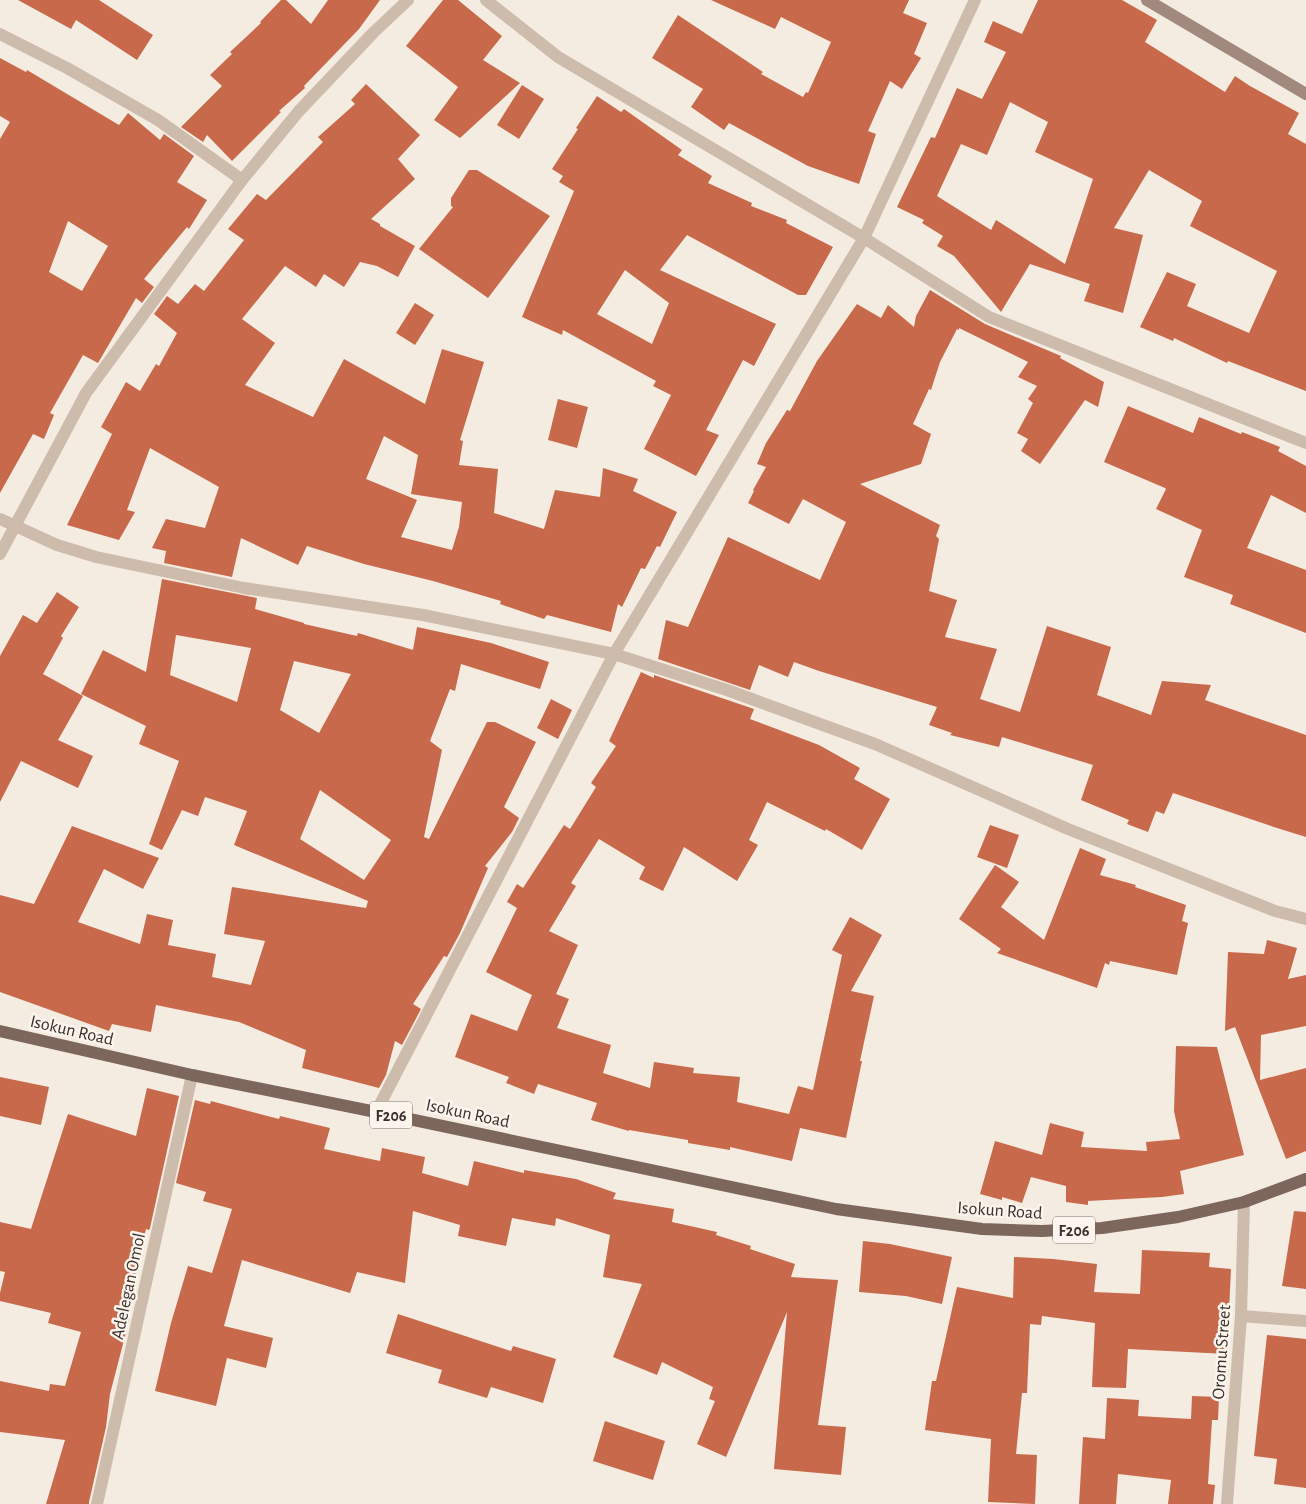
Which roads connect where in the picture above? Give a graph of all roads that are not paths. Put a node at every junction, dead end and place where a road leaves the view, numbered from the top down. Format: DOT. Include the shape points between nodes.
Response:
graph roads {
  1 [pos="408,0"];
  2 [pos="486,0"];
  3 [pos="975,0"];
  4 [pos="1147,0"];
  5 [pos="0,34"];
  6 [pos="1306,94"];
  7 [pos="242,180"];
  8 [pos="864,238"];
  9 [pos="1306,443"];
  10 [pos="0,519"];
  11 [pos="14,526"];
  12 [pos="0,554"];
  13 [pos="614,654"];
  14 [pos="1306,919"];
  15 [pos="0,1031"];
  16 [pos="192,1075"];
  17 [pos="376,1112"];
  18 [pos="1306,1179"];
  19 [pos="1244,1202"];
  20 [pos="1241,1316"];
  21 [pos="1306,1321"];
  22 [pos="98,1504"];
  23 [pos="1227,1504"];
  1 -- 7 [label="street" via="299,111"];
  2 -- 8 [label="street" via="558,57"];
  3 -- 8 [label="street"];
  4 -- 6 [label="main road"];
  5 -- 7 [label="street" via="68,68 158,120"];
  7 -- 11 [label="street" via="86,393"];
  8 -- 9 [label="street" via="989,317"];
  8 -- 13 [label="street"];
  10 -- 11 [label="street"];
  11 -- 12 [label="street"];
  11 -- 13 [label="street" via="57,545 106,559 244,588 423,615"];
  13 -- 14 [label="street" via="728,690 875,744 1068,829 1275,911"];
  13 -- 17 [label="street"];
  15 -- 16 [label="main road, Isokun Road / F206"];
  16 -- 17 [label="main road, Isokun Road / F206"];
  16 -- 22 [label="street, Adelegan Omol"];
  17 -- 19 [label="main road, Isokun Road / F206" via="836,1209 982,1229 1102,1228 1178,1217"];
  18 -- 19 [label="main road, Isokun Road / F206"];
  19 -- 20 [label="street, Oromu Street"];
  20 -- 21 [label="street"];
  20 -- 23 [label="street, Oromu Street"];
}
